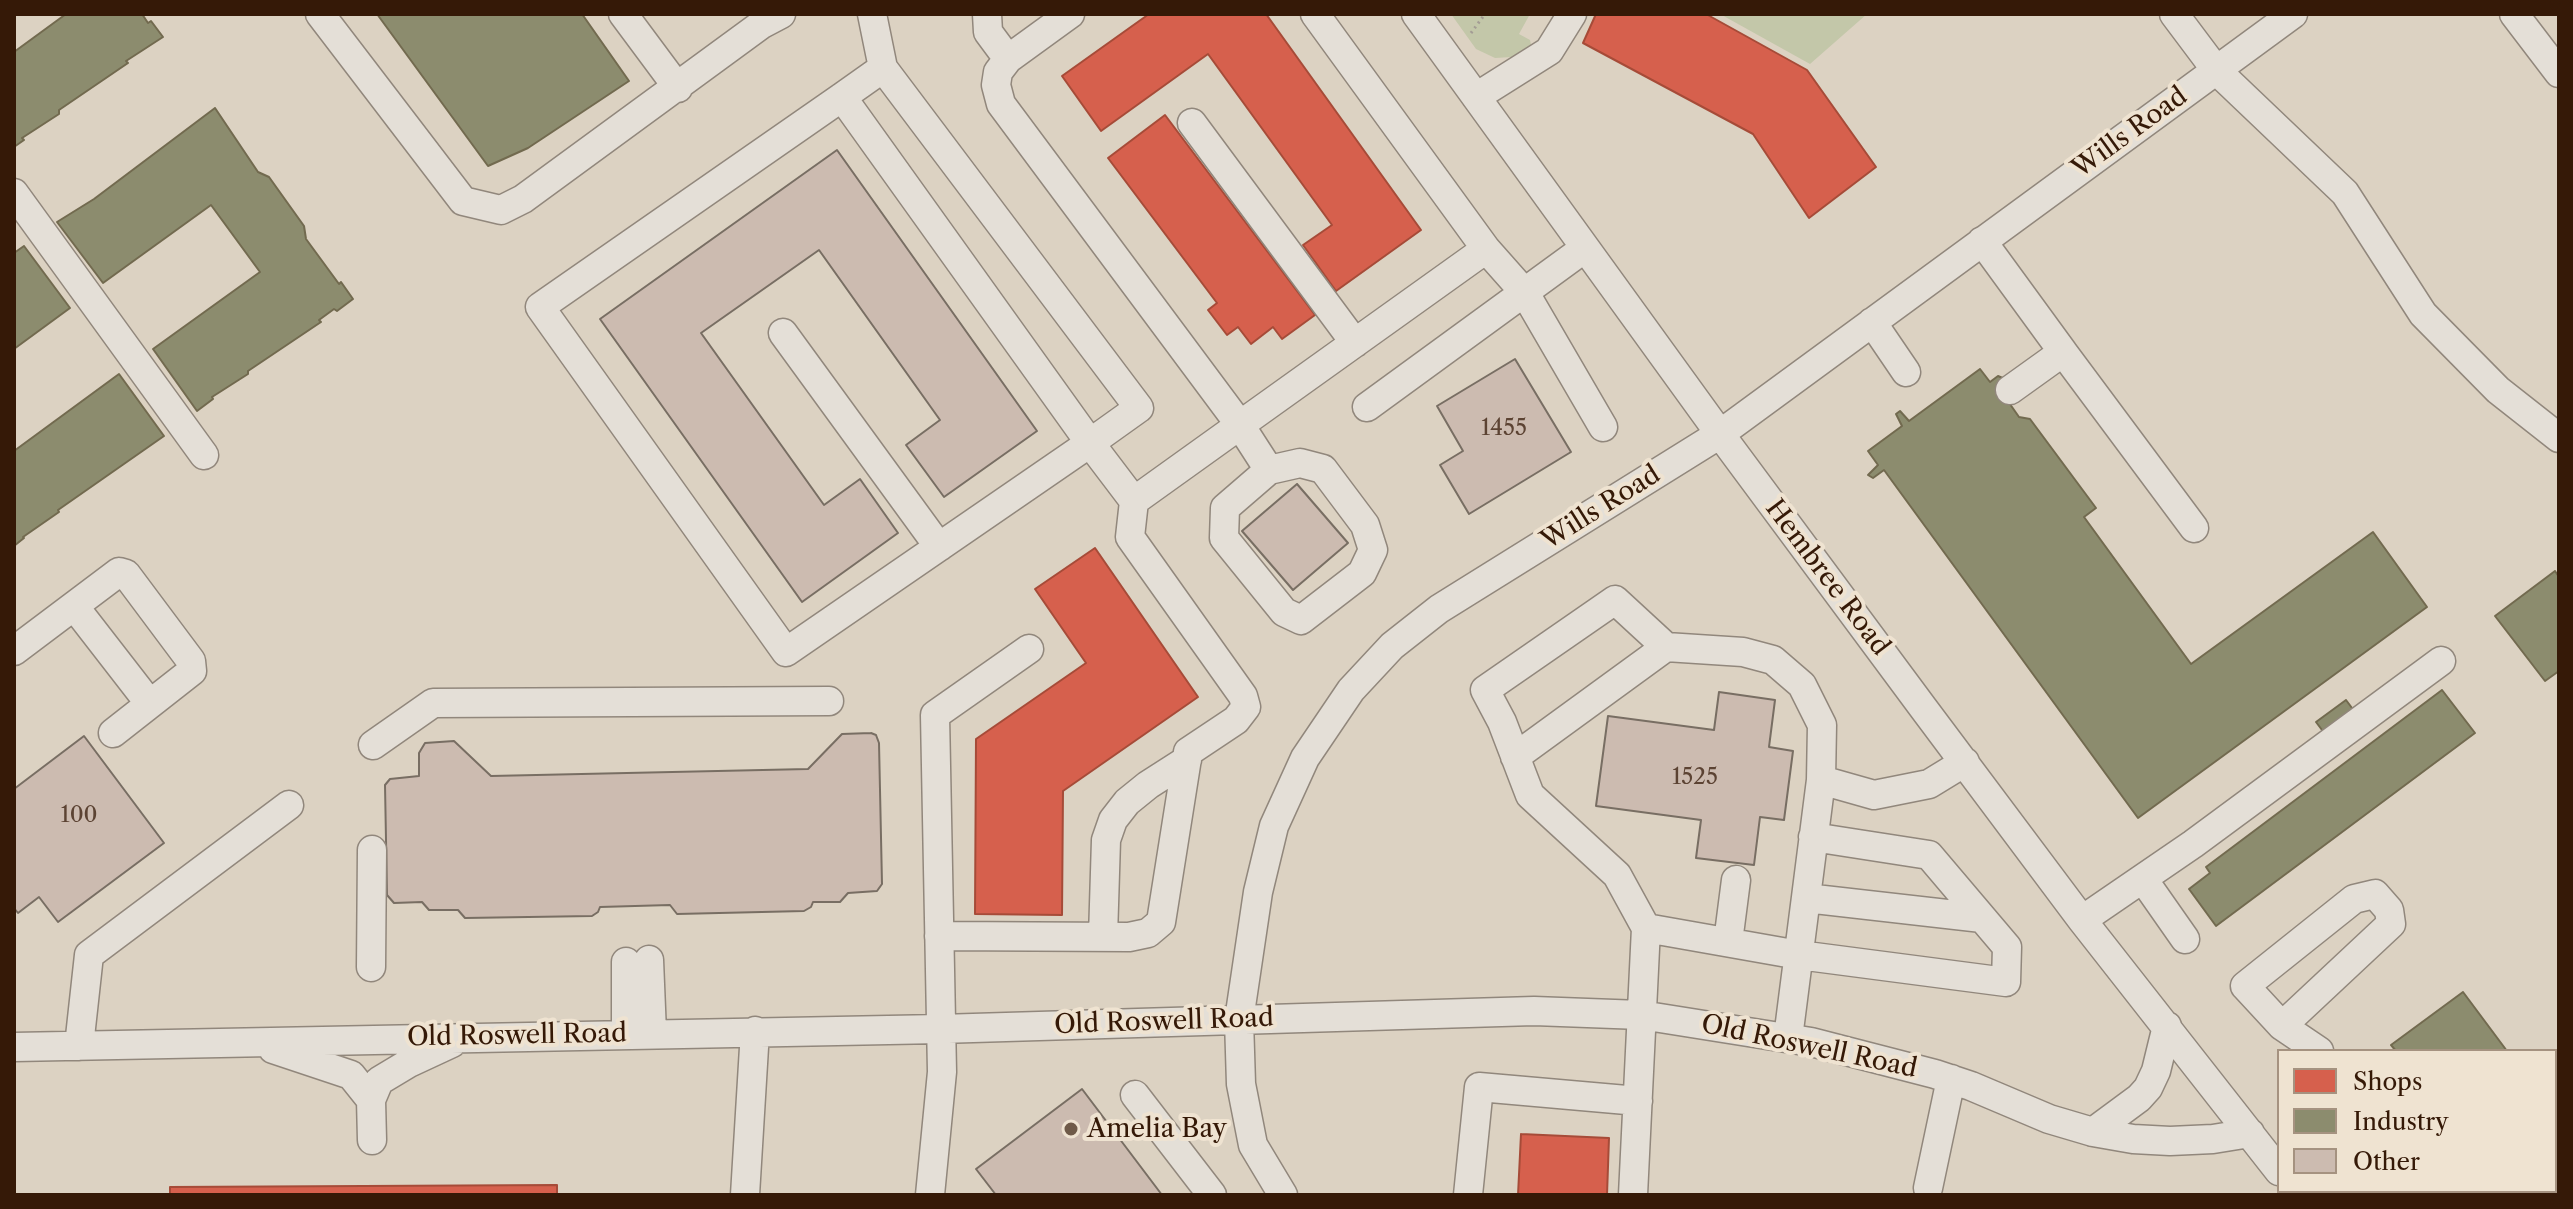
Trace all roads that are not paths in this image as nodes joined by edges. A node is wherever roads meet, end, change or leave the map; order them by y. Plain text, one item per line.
1 (320, 14) edge
2 (623, 14) edge
3 (781, 14) edge
4 (872, 14) edge
5 (987, 14) edge
6 (1070, 14) edge
7 (1315, 14) edge
8 (1416, 14) edge
9 (1572, 14) edge
10 (2174, 14) edge
11 (2293, 14) edge
12 (2514, 14) edge
13 (1008, 59) junction
14 (883, 68) junction
15 (2216, 70) junction
16 (2559, 73) edge
17 (678, 88) junction
18 (842, 97) junction
19 (1476, 97) junction
20 (1192, 123) dead end
21 (14, 193) edge
22 (1982, 241) junction
23 (1585, 248) junction
24 (1486, 249) junction
25 (1525, 293) junction
26 (1872, 322) junction
27 (783, 333) dead end
28 (1355, 343) junction
29 (2063, 352) junction
30 (1906, 372) dead end
31 (2010, 390) dead end
32 (1367, 407) dead end
33 (1240, 425) junction
34 (1603, 427) dead end
35 (1720, 434) junction
36 (2559, 438) edge
37 (1090, 443) junction
38 (204, 455) dead end
39 (1269, 470) junction
40 (1134, 501) junction
41 (2194, 528) dead end
42 (939, 547) junction
43 (74, 606) junction
44 (1666, 647) junction
45 (1029, 649) dead end
46 (14, 651) edge
47 (2441, 661) dead end
48 (829, 701) dead end
49 (150, 704) junction
50 (113, 733) dead end
51 (373, 745) dead end
52 (1515, 757) junction
53 (1187, 760) junction
54 (1965, 762) junction
55 (1821, 780) junction
56 (289, 805) dead end
57 (1813, 837) junction
58 (372, 850) dead end
59 (2143, 879) junction
60 (1736, 880) dead end
61 (1806, 898) junction
62 (1982, 918) junction
63 (2082, 920) junction
64 (1646, 928) junction
65 (939, 936) junction
66 (1103, 937) junction
67 (2185, 939) dead end
68 (1728, 942) junction
69 (1799, 955) junction
70 (637, 961) dead end
71 (371, 967) dead end
72 (1641, 1015) junction
73 (1239, 1020) junction
74 (2167, 1026) junction
75 (2282, 1026) junction
76 (940, 1029) junction
77 (755, 1031) junction
78 (639, 1033) junction
79 (466, 1037) junction
80 (1788, 1038) junction
81 (251, 1042) junction
82 (79, 1046) junction
83 (14, 1047) edge
84 (2316, 1049) edge
85 (1951, 1079) junction
86 (1135, 1095) dead end
87 (371, 1100) junction
88 (1638, 1101) junction
89 (2093, 1132) junction
90 (2250, 1133) junction
91 (372, 1140) dead end
92 (2277, 1168) edge
93 (1928, 1188) dead end
94 (745, 1195) edge
95 (930, 1195) edge
96 (1212, 1195) edge
97 (1283, 1195) edge
98 (1468, 1195) edge
99 (1633, 1195) edge

1 - 17 street
2 - 17 street
3 - 17 street
4 - 14 street
5 - 13 street
6 - 13 street
7 - 24 street
8 - 19 street, Hembree Road
9 - 19 street
10 - 15 street
11 - 15 street, Wills Road
12 - 16 street
13 - 33 street
14 - 18 street
14 - 37 street
15 - 22 street, Wills Road
15 - 36 street
18 - 37 street
18 - 42 street
19 - 23 street, Hembree Road
20 - 28 street
21 - 38 street
22 - 26 street, Wills Road
22 - 29 street
23 - 25 street
23 - 35 street, Hembree Road
24 - 25 street
24 - 28 street
25 - 32 street
25 - 34 street
26 - 30 street
26 - 35 street, Wills Road
27 - 42 street
28 - 33 street
29 - 31 street
29 - 41 street
33 - 39 street
33 - 40 street
35 - 54 street, Hembree Road
35 - 73 street, Wills Road
37 - 40 street
37 - 42 street
39 - 39 street
40 - 53 street
43 - 46 street
43 - 49 street
43 - 49 street
44 - 52 street
44 - 52 street
44 - 55 street
45 - 65 street
47 - 59 street
48 - 51 street
49 - 50 street
52 - 64 street
53 - 66 street
53 - 66 street
54 - 55 street
54 - 63 street, Hembree Road
55 - 57 street
56 - 82 street
57 - 61 street
57 - 62 street
58 - 71 street
59 - 63 street
59 - 67 street
60 - 68 street
61 - 62 street
61 - 69 street
62 - 69 street
63 - 74 street, Hembree Road
64 - 68 street
64 - 72 street
65 - 66 street
65 - 76 street
68 - 69 street
69 - 80 street
70 - 78 street
72 - 73 street, Old Roswell Road
72 - 80 street, Old Roswell Road
72 - 88 street
73 - 76 street, Old Roswell Road
73 - 97 street, Wills Road
74 - 89 street
74 - 90 street, Hembree Road
75 - 75 street
75 - 84 street
76 - 77 street, Old Roswell Road
76 - 95 street
77 - 78 street, Old Roswell Road
77 - 94 street
78 - 79 street, Old Roswell Road
79 - 81 street, Old Roswell Road
79 - 87 street
80 - 85 street, Old Roswell Road
81 - 82 street, Old Roswell Road
81 - 87 street
82 - 83 street, Old Roswell Road
85 - 89 street, Old Roswell Road
85 - 93 street
86 - 96 street
87 - 91 street
88 - 98 street
88 - 99 street
89 - 90 street, Old Roswell Road
90 - 92 street

